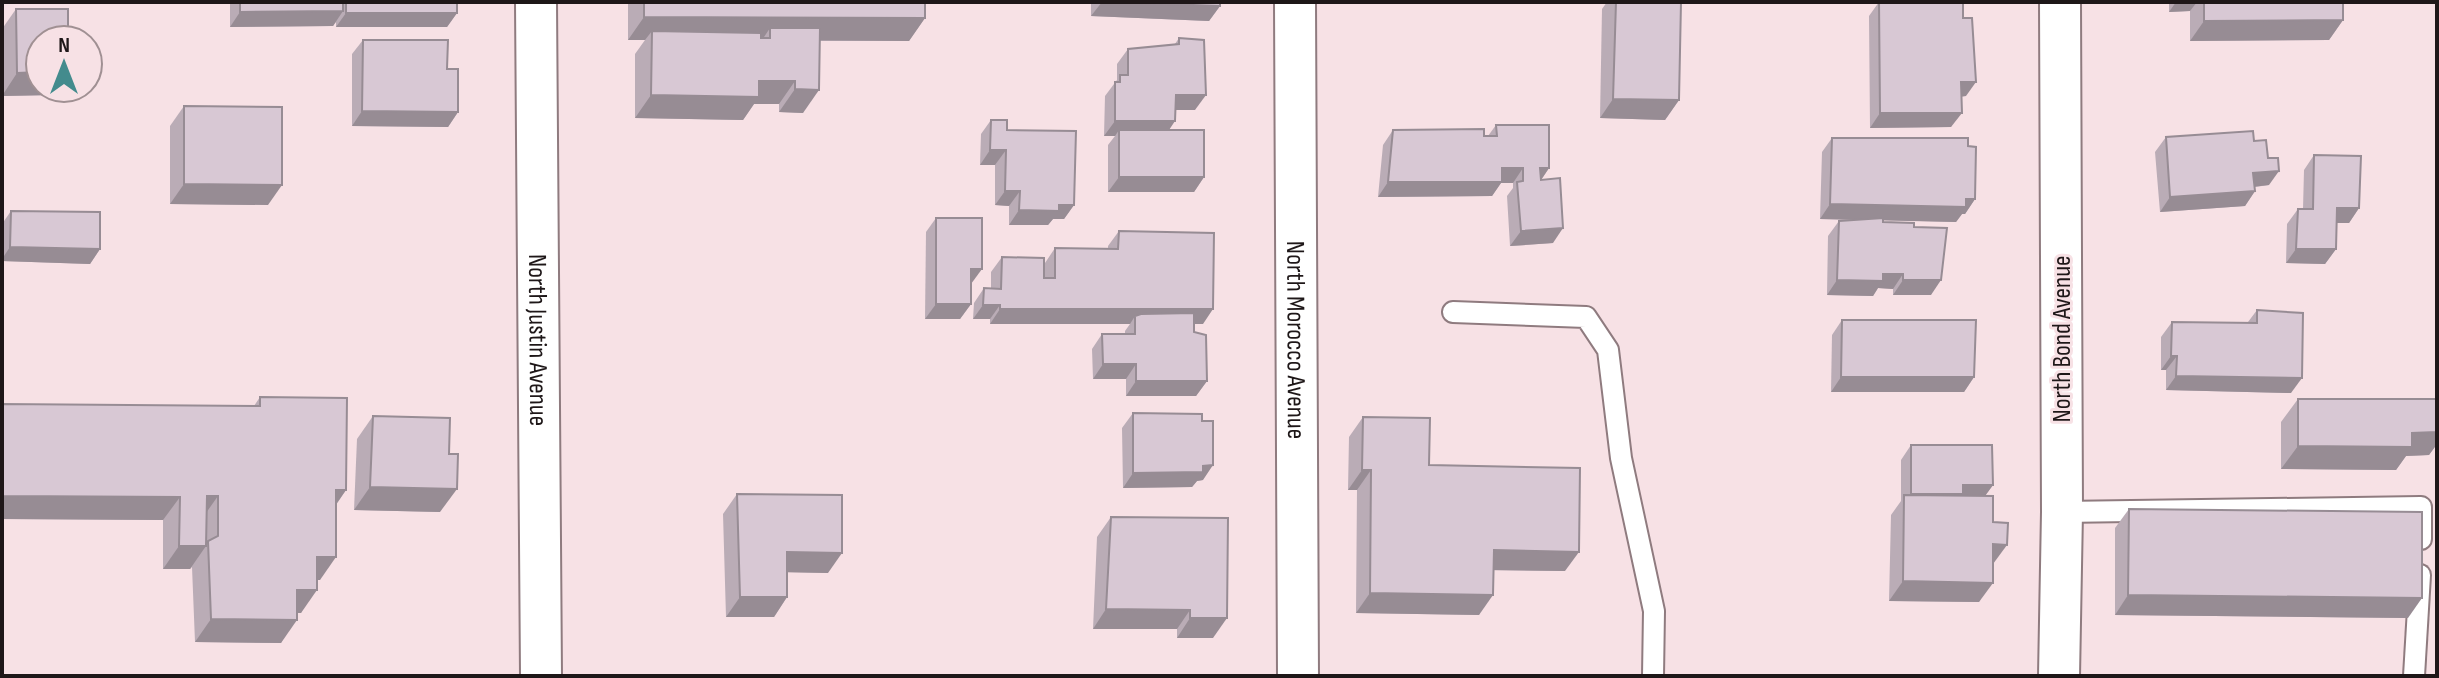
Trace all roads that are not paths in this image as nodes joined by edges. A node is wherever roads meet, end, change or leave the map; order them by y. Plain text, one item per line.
1 (536, 2) edge
2 (1295, 2) edge
3 (2060, 2) edge
4 (1453, 312) dead end
5 (2062, 512) junction
6 (541, 676) edge
7 (1298, 676) edge
8 (1653, 676) edge
9 (2059, 676) edge
10 (2414, 676) edge

1 - 6 street, North Justin Avenue
2 - 7 street, North Morocco Avenue
3 - 5 street, North Bond Avenue
4 - 8 lane
5 - 9 street, North Bond Avenue
5 - 10 lane

